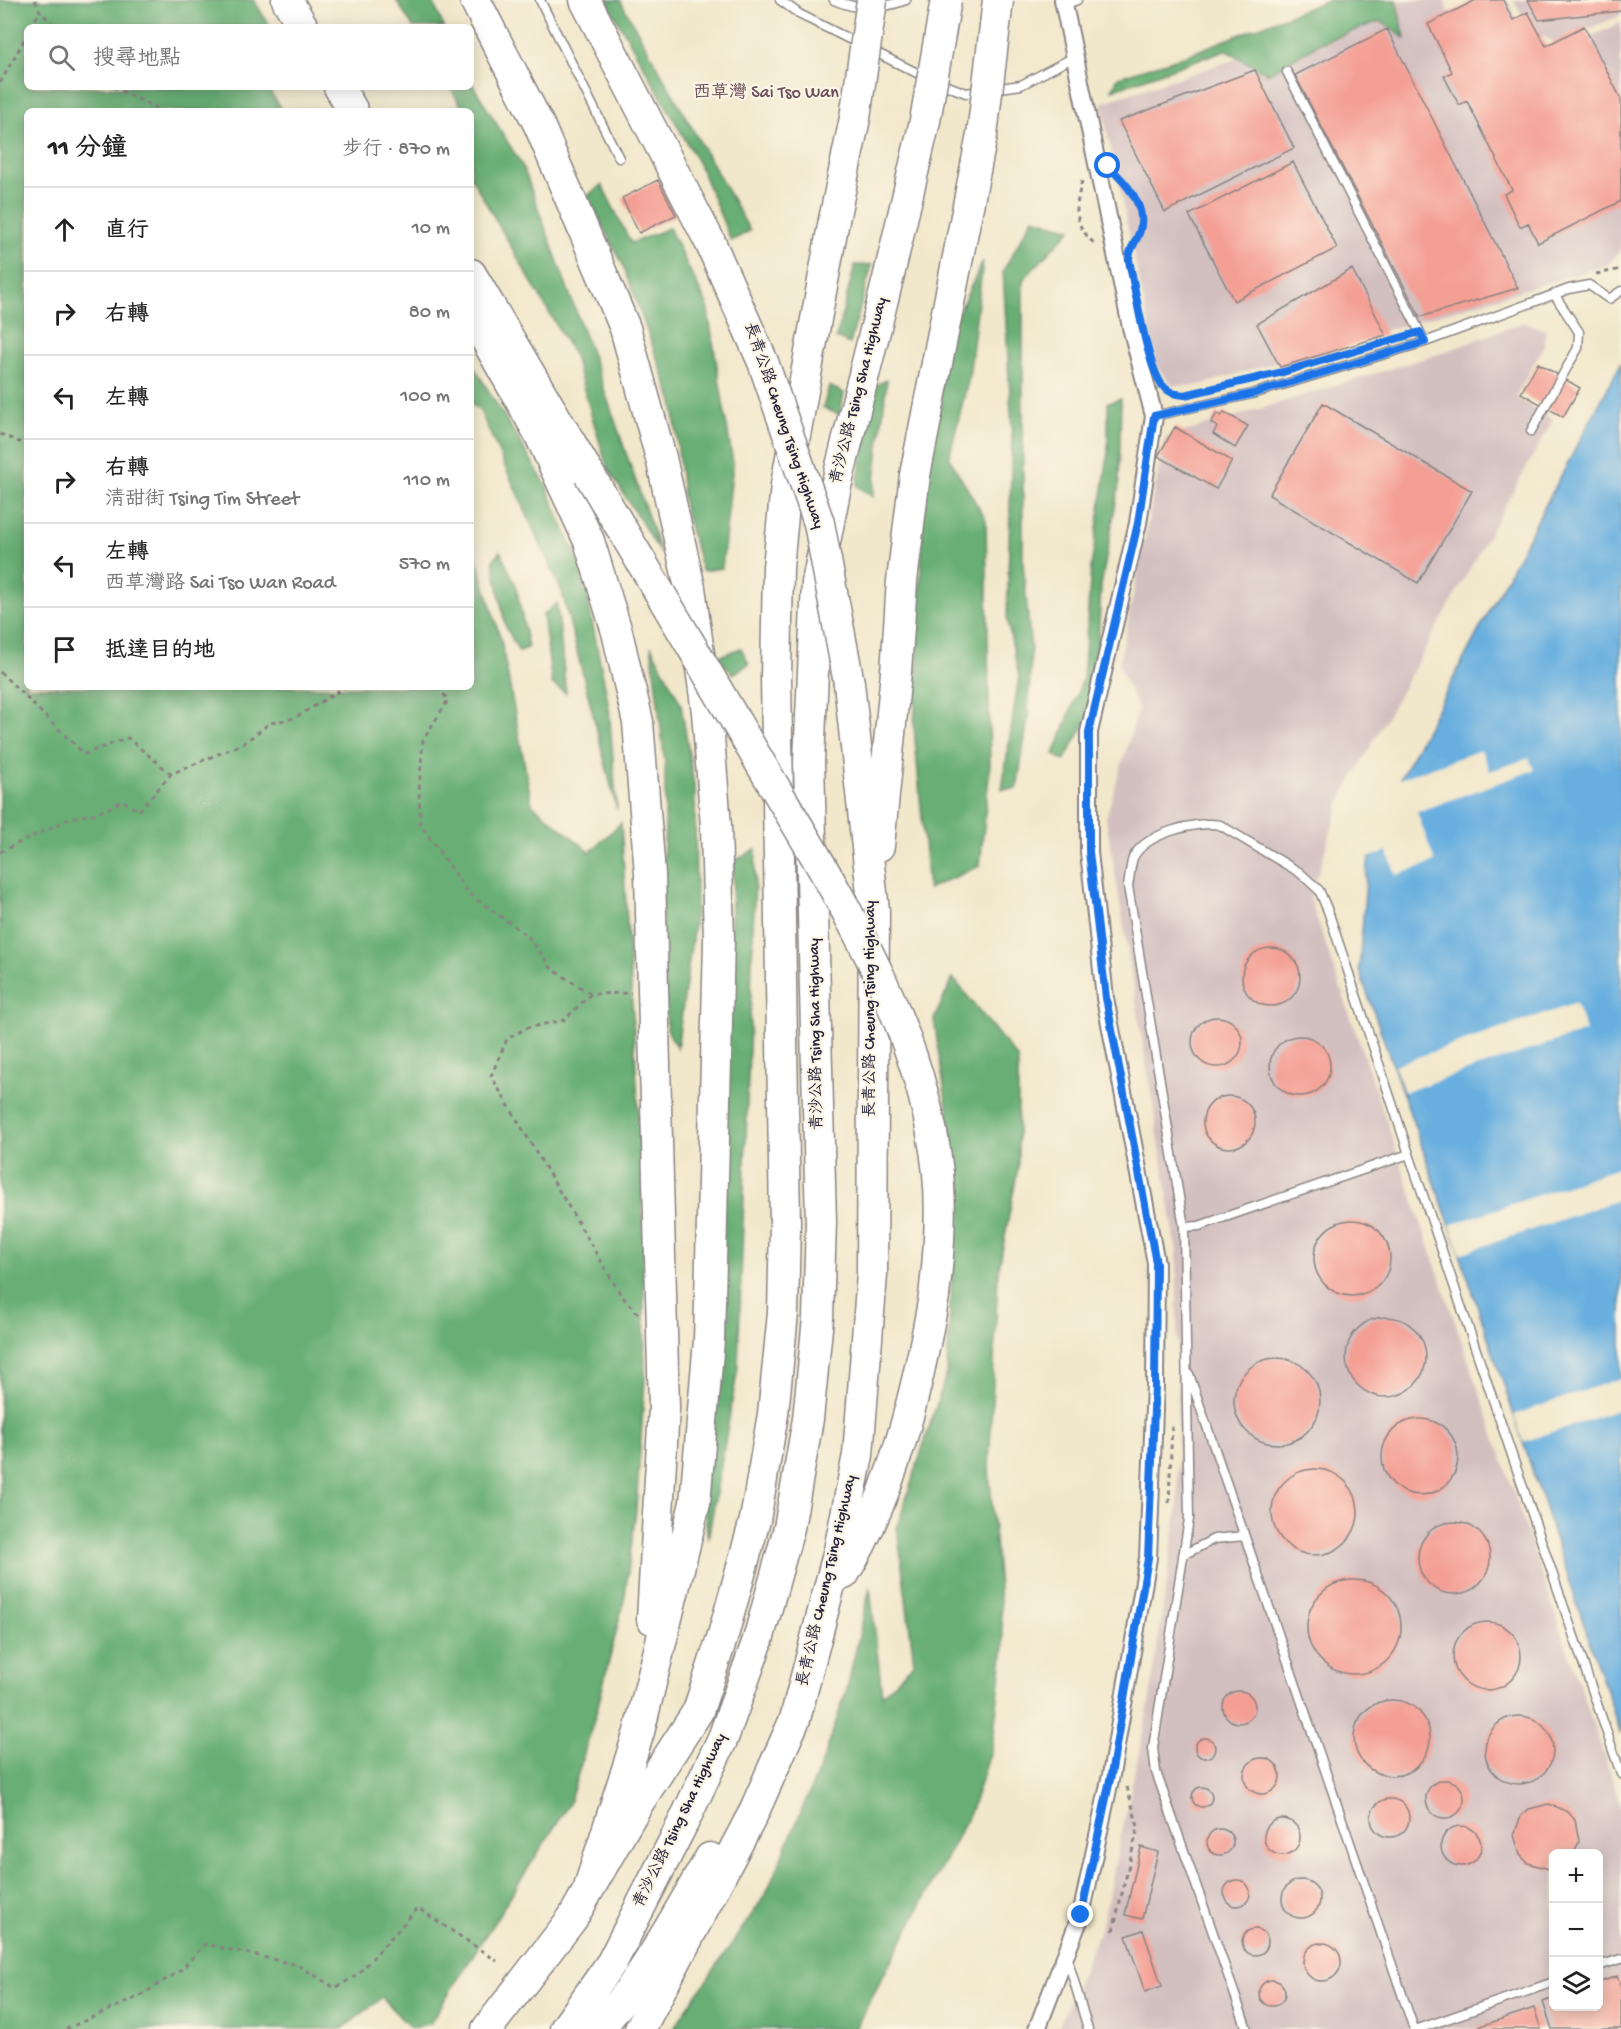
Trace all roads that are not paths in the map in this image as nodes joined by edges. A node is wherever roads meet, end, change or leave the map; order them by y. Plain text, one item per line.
1 (286, 0) edge
2 (309, 0) edge
3 (475, 0) edge
4 (483, 0) edge
5 (540, 0) edge
6 (585, 0) edge
7 (780, 0) edge
8 (834, 0) edge
9 (872, 0) edge
10 (906, 0) edge
11 (946, 0) edge
12 (998, 0) edge
13 (1068, 2) edge
14 (301, 24) edge
15 (322, 24) edge
16 (1074, 57) junction
17 (507, 61) junction
18 (1287, 72) dead end
19 (341, 90) edge
20 (362, 90) edge
21 (351, 108) edge
22 (372, 108) edge
23 (619, 158) dead end
24 (474, 279) edge
25 (1621, 291) edge
26 (1554, 294) junction
27 (474, 318) edge
28 (1425, 342) junction
29 (1154, 416) junction
30 (1532, 431) dead end
31 (874, 911) junction
32 (1409, 1154) junction
33 (1184, 1227) junction
34 (1186, 1364) junction
35 (1244, 1536) junction
36 (1184, 1555) junction
37 (826, 1603) junction
38 (647, 1703) junction
39 (775, 1768) junction
40 (1621, 1774) edge
41 (590, 1884) junction
42 (1067, 1957) junction
43 (1621, 1959) edge
44 (1603, 1965) edge
45 (1549, 1984) edge
46 (1039, 2028) edge
47 (488, 2029) edge
48 (565, 2029) edge
49 (598, 2029) edge
50 (640, 2029) edge
51 (1088, 2029) edge
52 (1247, 2029) edge
53 (1416, 2029) edge

1 - 14 highway
2 - 15 highway
3 - 17 highway
4 - 17 lane
5 - 23 lane
6 - 31 highway, 長青公路 Cheung Tsing Highway, bridge
7 - 16 lane
8 - 10 lane
9 - 41 highway, bridge
11 - 48 highway, 青沙公路 Tsing Sha Highway, bridge
12 - 31 highway, bridge
13 - 16 street
16 - 29 street
17 - 38 highway
18 - 28 lane
19 - 21 highway
20 - 22 highway
24 - 37 highway, bridge
25 - 26 lane
26 - 28 lane
26 - 30 lane
27 - 38 highway
28 - 29 lane
29 - 42 street
31 - 37 highway, 長青公路 Cheung Tsing Highway, bridge
32 - 33 lane
32 - 33 lane
32 - 40 lane
33 - 34 lane
34 - 35 lane
34 - 36 lane
35 - 36 lane
35 - 53 lane
36 - 52 lane
37 - 39 highway, 長青公路 Cheung Tsing Highway
38 - 41 highway
39 - 49 highway
39 - 50 highway, 長青公路 Cheung Tsing Highway
41 - 47 highway
42 - 46 street
42 - 51 lane
43 - 44 lane
45 - 53 lane

